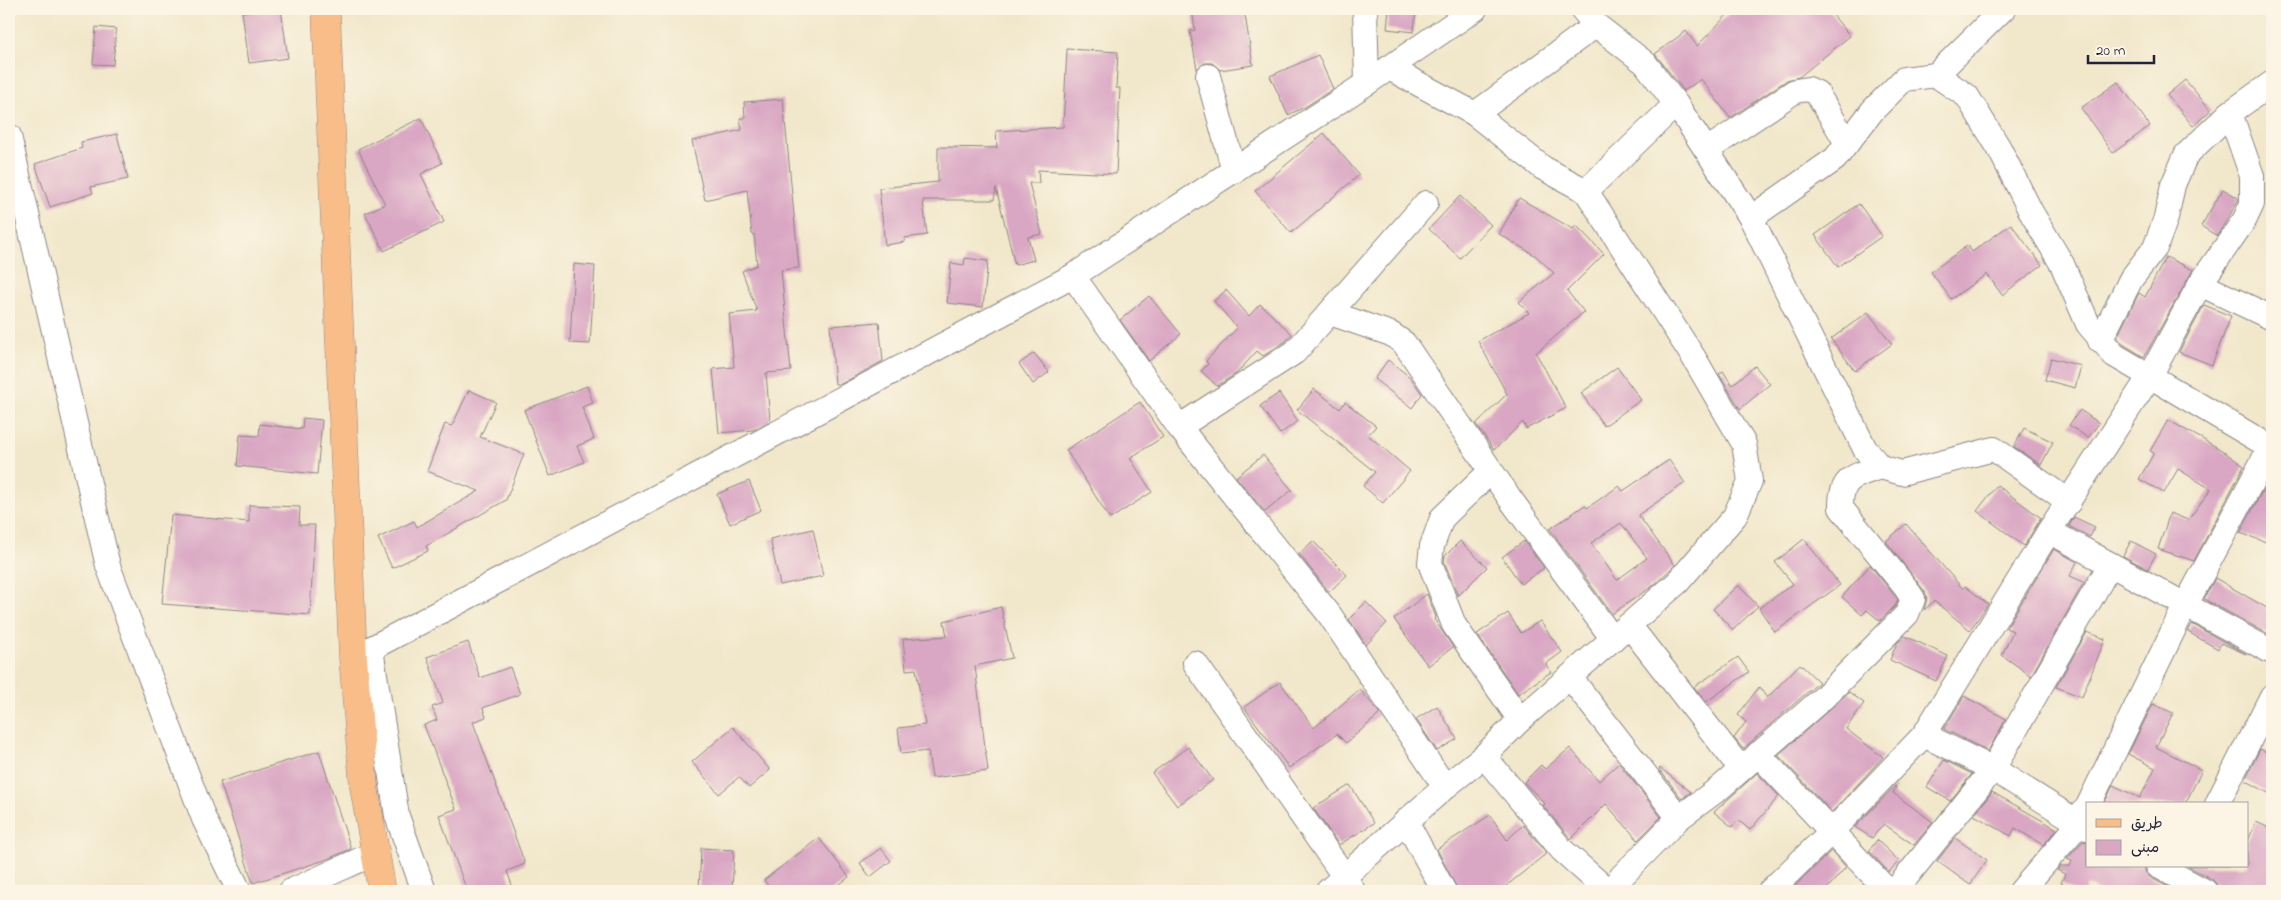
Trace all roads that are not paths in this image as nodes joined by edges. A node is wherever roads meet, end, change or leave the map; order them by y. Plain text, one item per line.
1 (326, 9) edge
2 (1365, 9) edge
3 (1474, 9) edge
4 (2003, 9) edge
5 (1589, 17) edge
6 (1389, 68) junction
7 (1936, 75) junction
8 (1208, 76) dead end
9 (1367, 83) junction
10 (2266, 95) edge
11 (1676, 104) junction
12 (2230, 113) junction
13 (1475, 114) junction
14 (9, 136) edge
15 (1848, 143) junction
16 (1706, 150) junction
17 (1234, 170) junction
18 (1586, 191) junction
19 (1426, 203) dead end
20 (1751, 218) junction
21 (1073, 276) junction
22 (2200, 284) junction
23 (1330, 313) junction
24 (2272, 318) edge
25 (2100, 340) junction
26 (2150, 376) junction
27 (1180, 427) junction
28 (2272, 447) edge
29 (1880, 467) junction
30 (1491, 471) junction
31 (2069, 502) junction
32 (2049, 531) junction
33 (2110, 565) junction
34 (2186, 604) junction
35 (1621, 632) junction
36 (2272, 652) edge
37 (362, 654) junction
38 (1195, 663) dead end
39 (1570, 676) junction
40 (2272, 696) edge
41 (1520, 720) junction
42 (1924, 735) junction
43 (1484, 756) junction
44 (1749, 762) junction
45 (1993, 769) junction
46 (1445, 786) junction
47 (2091, 802) edge
48 (2219, 802) edge
49 (2085, 815) edge
50 (1679, 818) junction
51 (1406, 821) junction
52 (1832, 832) junction
53 (375, 853) junction
54 (2162, 868) edge
55 (2179, 878) edge
56 (1341, 886) edge
57 (239, 891) edge
58 (291, 891) edge
59 (382, 891) edge
60 (424, 891) edge
61 (1444, 891) edge
62 (1610, 891) edge
63 (1770, 891) edge
64 (1888, 891) edge
65 (1895, 891) edge
66 (2021, 891) edge
67 (2204, 891) edge

1 - 37 main road
2 - 9 street
3 - 6 street
4 - 7 street
5 - 11 street
5 - 13 street
6 - 9 street
6 - 13 street
7 - 15 street
7 - 25 street
8 - 17 street
9 - 17 street
10 - 12 street
11 - 16 street
11 - 18 street
12 - 22 street
12 - 25 street
13 - 18 street
14 - 57 street
15 - 16 street
15 - 20 street
16 - 20 street
17 - 21 street
18 - 35 street
19 - 23 street
20 - 29 street
21 - 27 street
21 - 37 street
22 - 24 street
22 - 26 street
23 - 27 street
23 - 30 street
25 - 26 street
26 - 28 street
26 - 31 street
27 - 46 street
28 - 34 street
29 - 31 street
29 - 44 street
30 - 35 street
30 - 41 street
31 - 32 street
32 - 33 street
32 - 42 street
33 - 34 street
33 - 45 street
34 - 36 street
34 - 47 street
35 - 39 street
35 - 44 street
37 - 53 main road
37 - 60 street
38 - 56 street
39 - 41 street
39 - 50 street
40 - 48 street
41 - 43 street
42 - 45 street
42 - 52 street
43 - 46 street
43 - 62 street
44 - 50 street
44 - 52 street
45 - 49 street
45 - 65 street
46 - 51 street
49 - 66 street
50 - 62 street
51 - 56 street
51 - 61 street
52 - 63 street
52 - 64 street
53 - 58 street
53 - 59 main road
54 - 55 street
55 - 67 street

